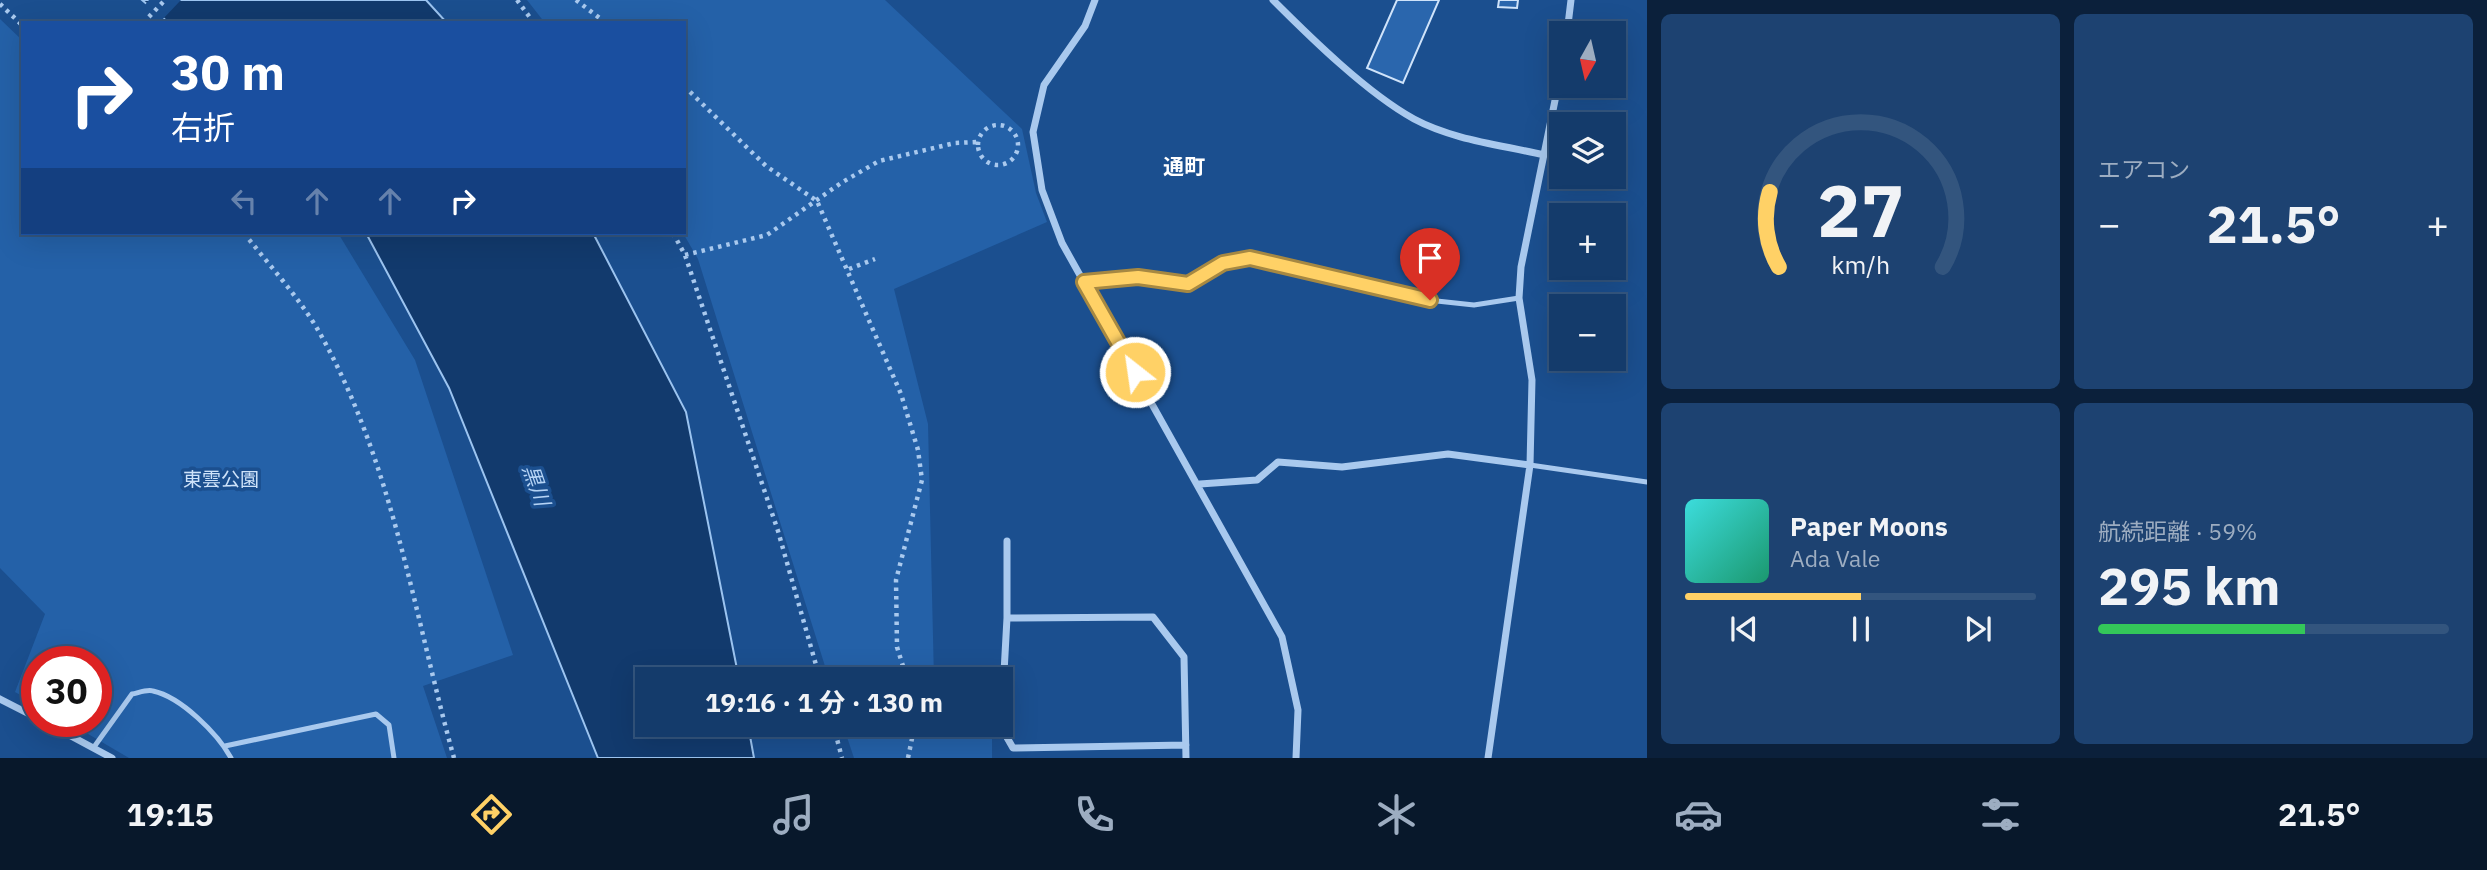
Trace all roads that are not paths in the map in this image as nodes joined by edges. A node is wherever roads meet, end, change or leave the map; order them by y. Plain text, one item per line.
1 (1095, 0) edge
2 (1273, 0) edge
3 (1571, 0) edge
4 (1568, 21) edge
5 (1556, 98) edge
6 (1545, 155) junction
7 (1084, 282) junction
8 (1519, 298) junction
9 (1530, 465) junction
10 (1647, 482) edge
11 (1200, 484) junction
12 (1007, 541) dead end
13 (1007, 618) junction
14 (0, 699) edge
15 (21, 710) edge
16 (74, 737) edge
17 (1186, 745) junction
18 (225, 746) junction
19 (94, 747) junction
20 (112, 758) edge
21 (231, 758) edge
22 (394, 758) edge
23 (1186, 758) edge
24 (1296, 758) edge
25 (1488, 758) edge

1 - 7 street
2 - 6 street
3 - 4 street
5 - 6 street
6 - 8 street
7 - 8 lane
7 - 11 street
8 - 9 street
9 - 10 lane
9 - 11 street
9 - 25 street
11 - 24 street
12 - 13 street
13 - 17 street
13 - 17 street
14 - 15 street
16 - 19 street
17 - 23 street
18 - 19 lane
18 - 21 lane
18 - 22 lane
19 - 20 street

